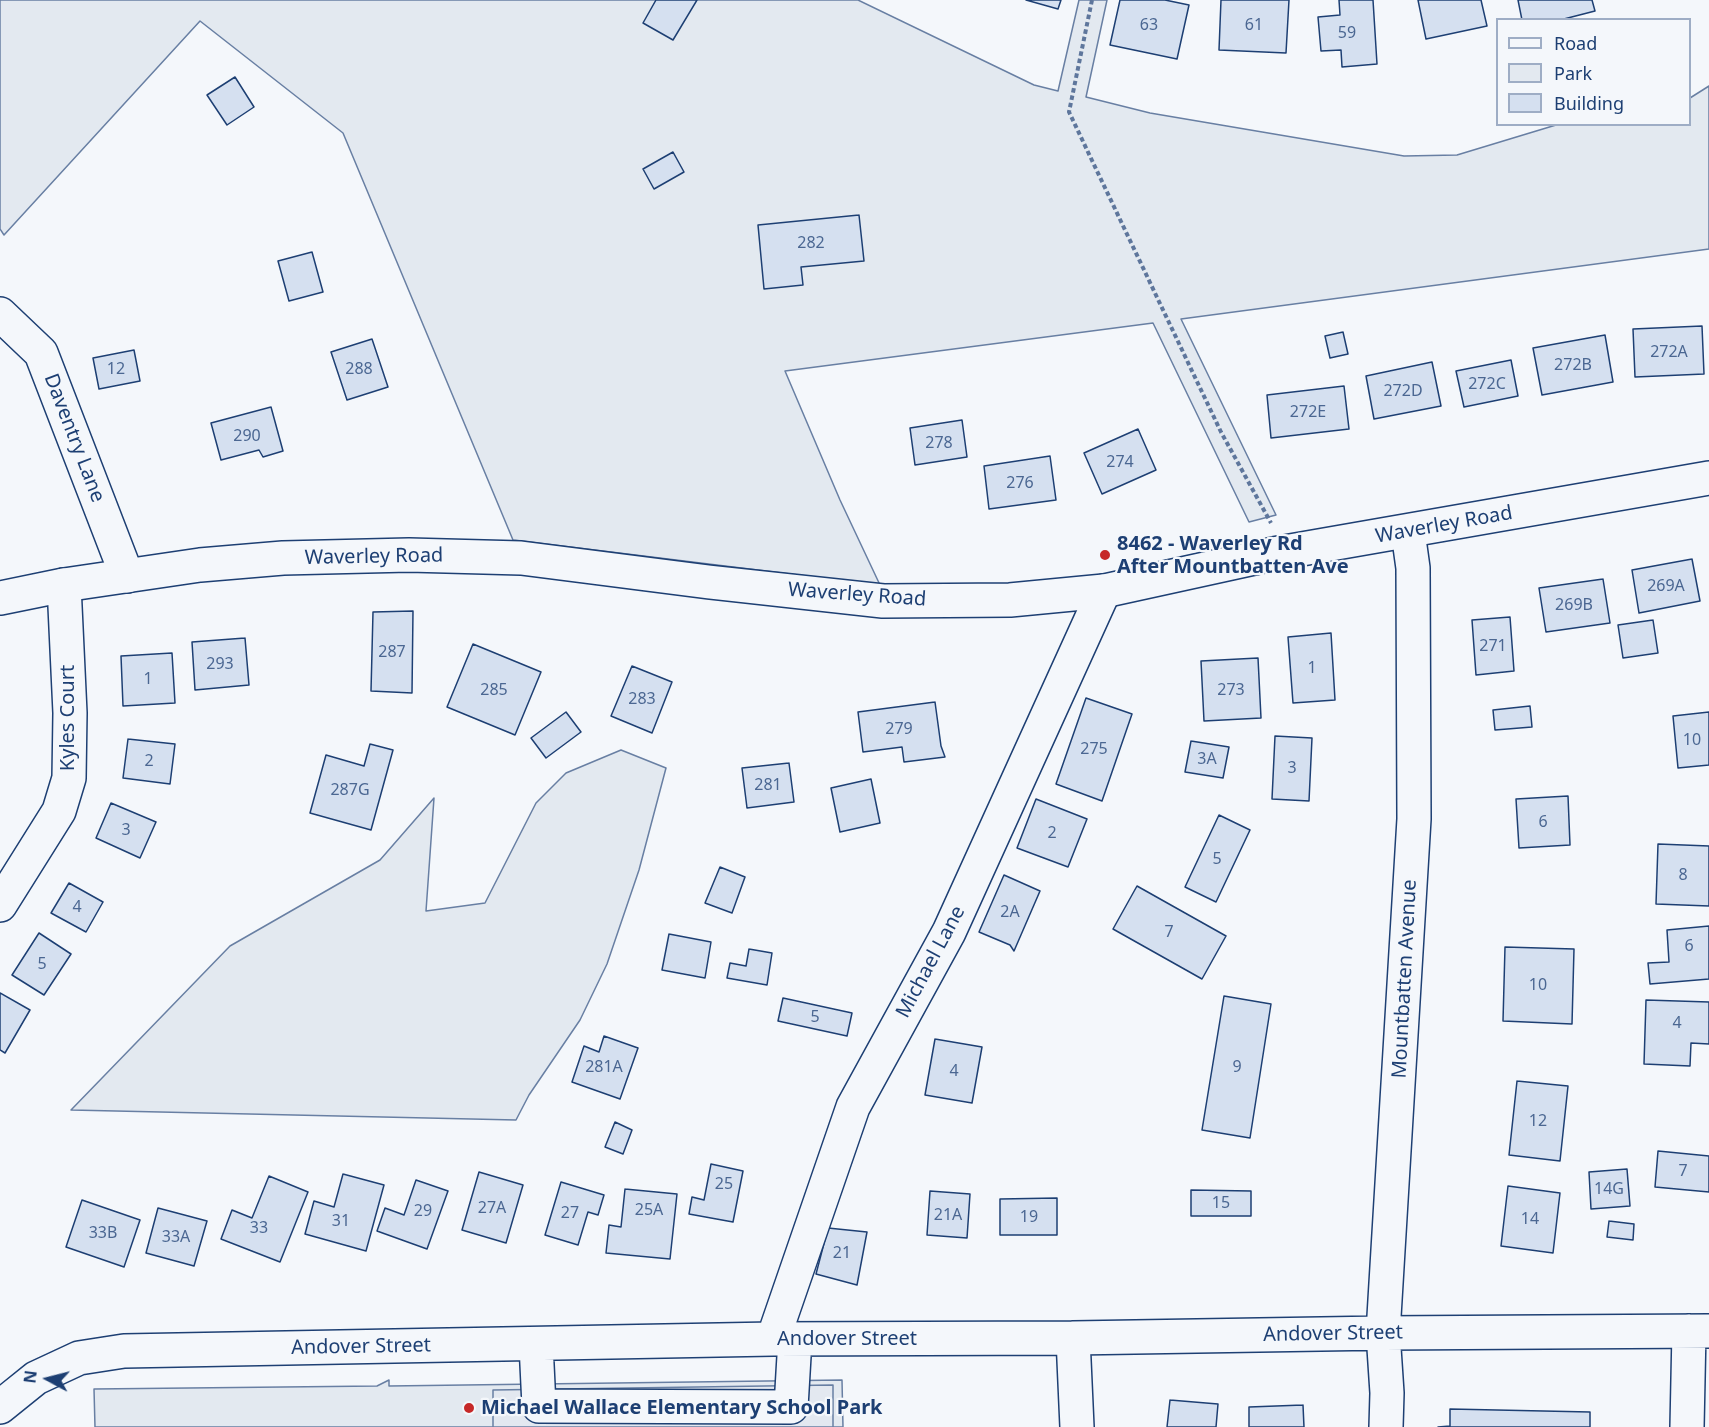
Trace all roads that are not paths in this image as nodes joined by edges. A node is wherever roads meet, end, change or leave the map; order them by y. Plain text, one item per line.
1 (0, 314) edge
2 (1709, 478) edge
3 (1408, 532) junction
4 (127, 576) junction
5 (64, 585) junction
6 (1104, 591) junction
7 (0, 598) edge
8 (0, 905) edge
9 (1699, 1331) edge
10 (1383, 1333) junction
11 (1073, 1338) junction
12 (784, 1339) junction
13 (536, 1344) junction
14 (0, 1407) edge
15 (1077, 1427) edge
16 (1386, 1427) edge
17 (1687, 1427) edge

1 - 4 street, Daventry Lane
2 - 3 street, Waverley Road
3 - 6 street, Waverley Road
3 - 10 street, Mountbatten Avenue
4 - 5 street, Waverley Road
4 - 6 street, Waverley Road
5 - 7 street, Waverley Road
5 - 8 street, Kyles Court
6 - 12 street, Michael Lane
9 - 10 street, Andover Street
9 - 17 street
10 - 11 street, Andover Street
10 - 16 street, Mountbatten Avenue
11 - 12 street, Andover Street
11 - 15 street
12 - 13 street, Andover Street
12 - 13 street, Michael Lane
13 - 14 street, Andover Street

